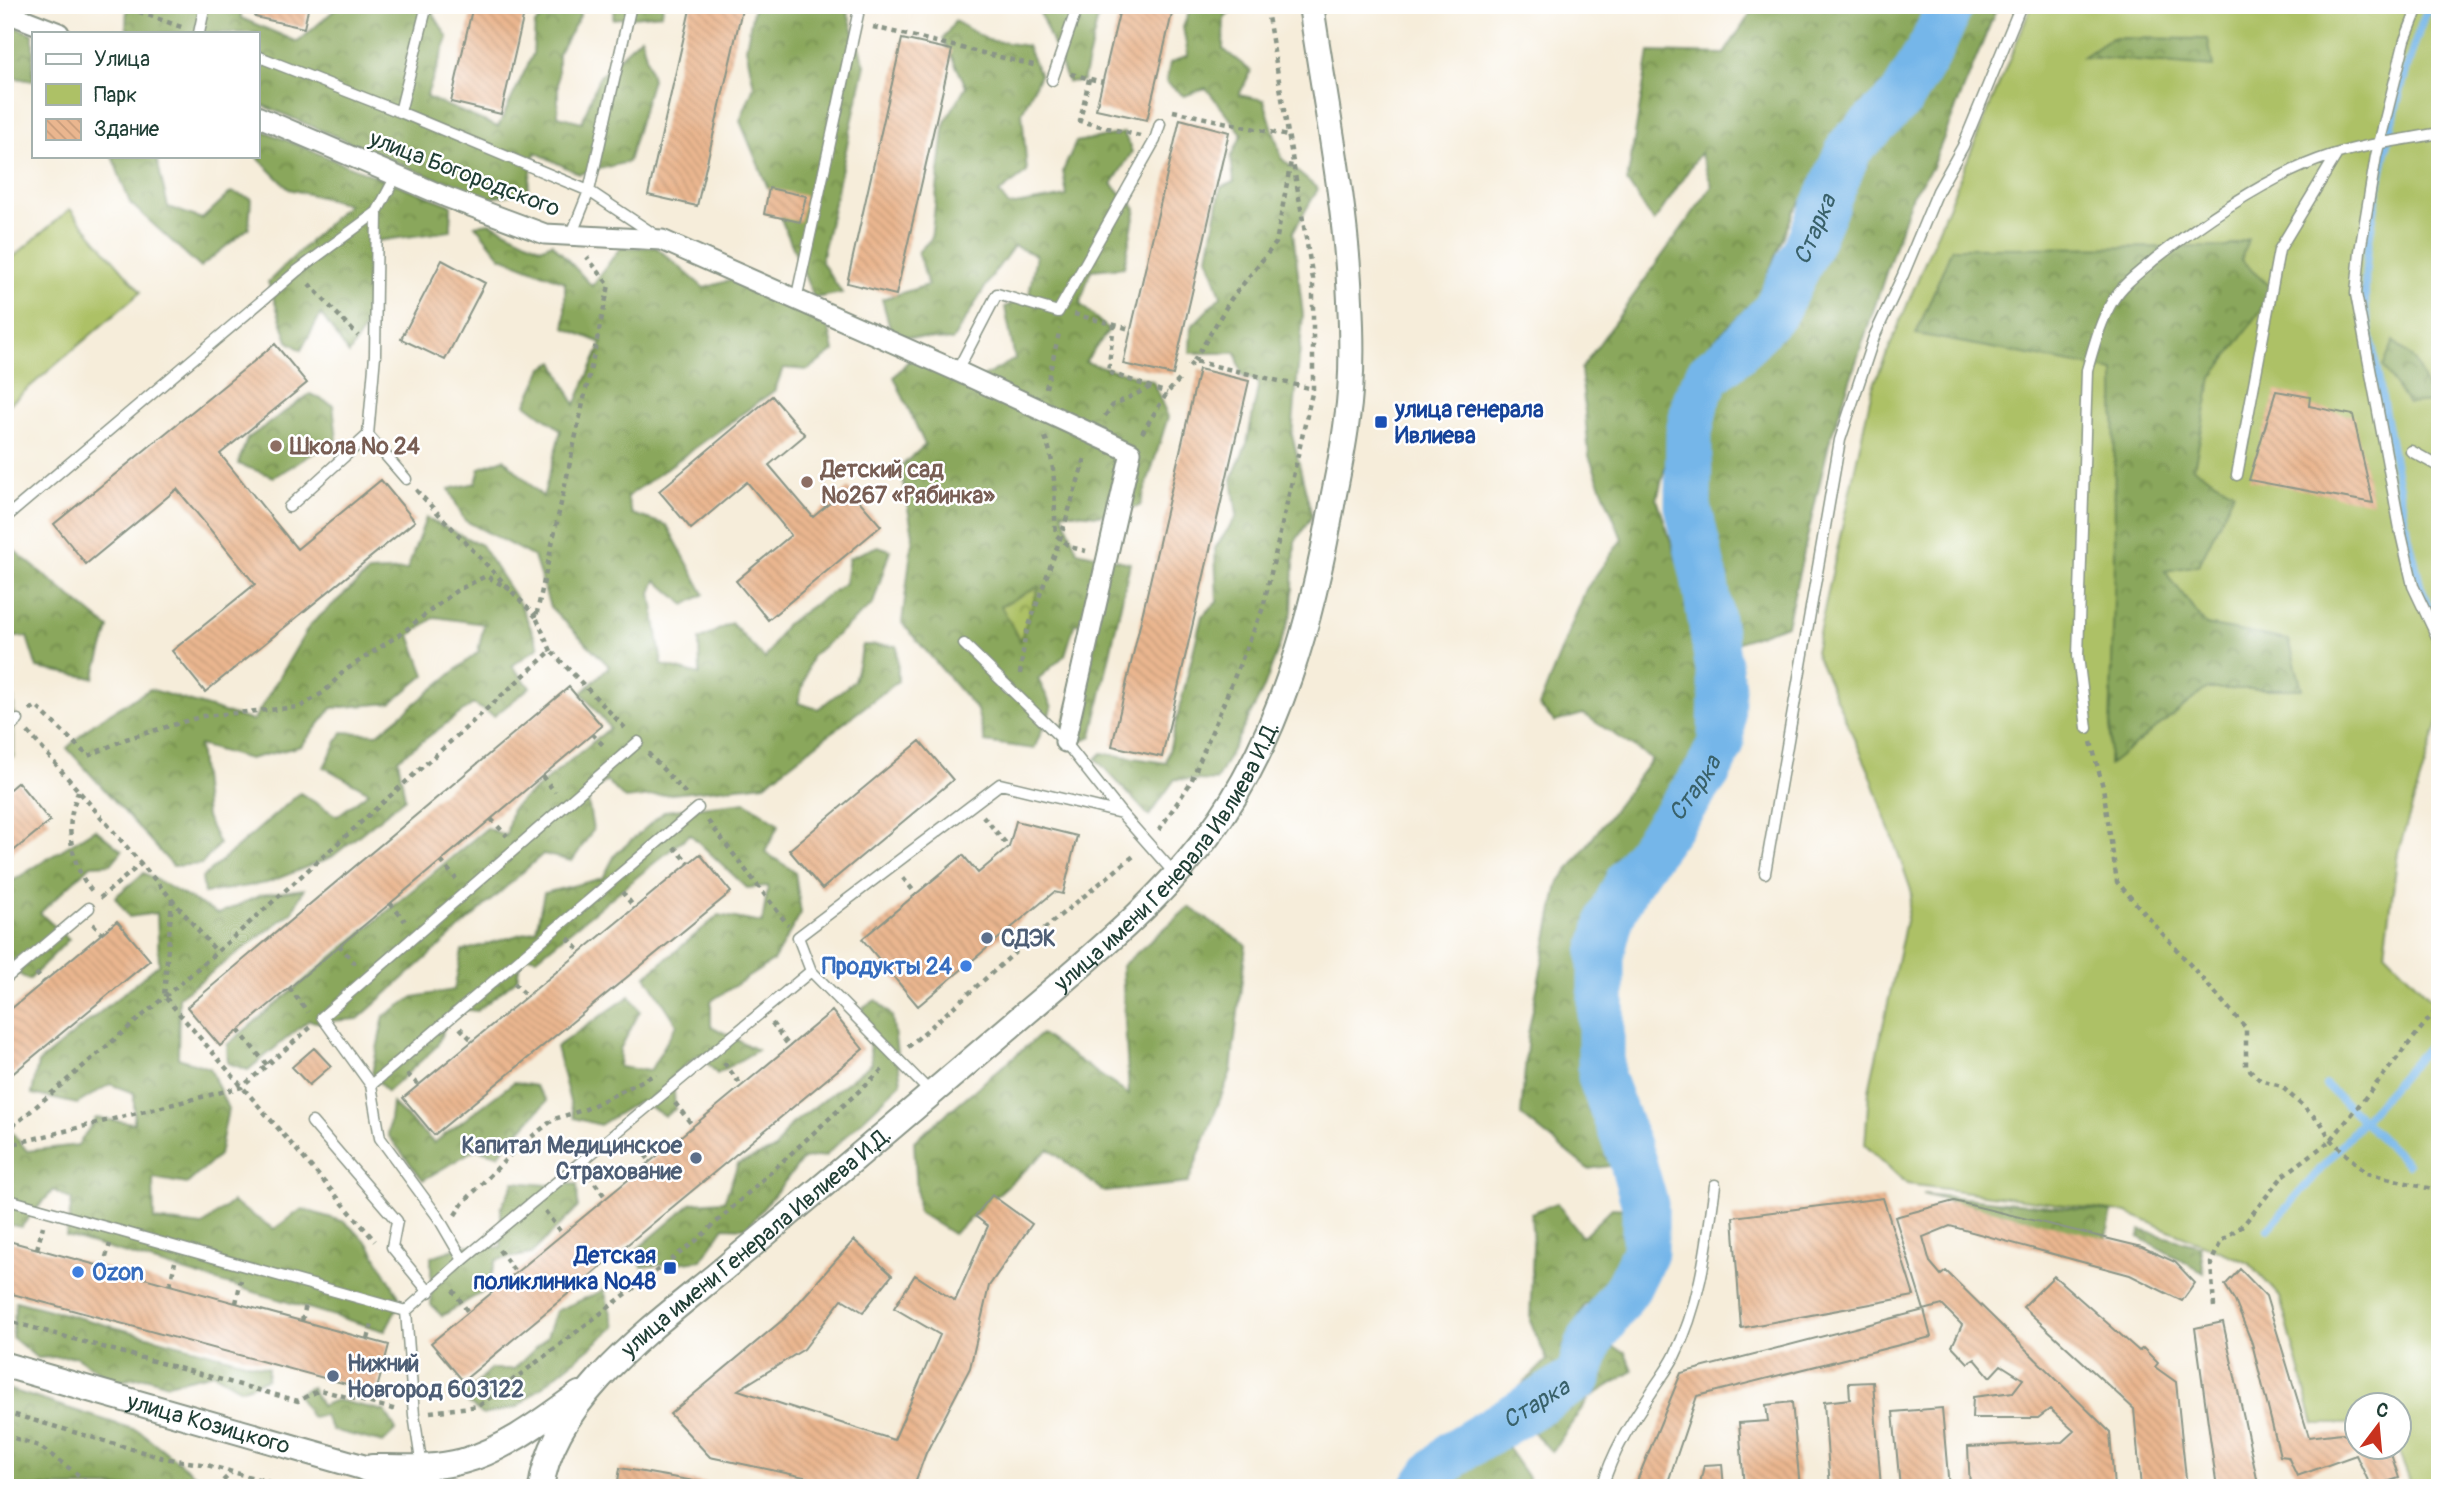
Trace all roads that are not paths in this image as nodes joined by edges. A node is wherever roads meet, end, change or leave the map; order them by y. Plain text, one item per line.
1 (205, 5) edge
2 (427, 5) edge
3 (631, 5) edge
4 (860, 5) edge
5 (1078, 5) edge
6 (1311, 5) edge
7 (2021, 5) edge
8 (2419, 5) edge
9 (5, 12) edge
10 (56, 32) edge
11 (198, 32) edge
12 (259, 57) edge
13 (1054, 75) road end
14 (400, 112) junction
15 (259, 117) edge
16 (1160, 124) dead end
17 (2440, 133) edge
18 (2379, 144) junction
19 (2337, 153) junction
20 (397, 176) junction
21 (589, 191) junction
22 (377, 212) junction
23 (571, 236) junction
24 (662, 240) junction
25 (796, 301) junction
26 (957, 371) junction
27 (368, 435) junction
28 (2411, 451) dead end
29 (2440, 467) edge
30 (2237, 475) dead end
31 (406, 479) road end
32 (289, 507) dead end
33 (5, 518) edge
34 (2440, 643) edge
35 (964, 644) dead end
36 (18, 720) road end
37 (2087, 728) road end
38 (5, 731) edge
39 (638, 742) road end
40 (1065, 742) junction
41 (698, 808) road end
42 (1121, 813) junction
43 (1765, 873) dead end
44 (1175, 874) junction
45 (89, 908) dead end
46 (811, 971) junction
47 (5, 979) edge
48 (371, 1085) junction
49 (931, 1093) junction
50 (312, 1122) dead end
51 (1715, 1185) dead end
52 (5, 1199) edge
53 (463, 1260) junction
54 (429, 1292) junction
55 (406, 1311) junction
56 (5, 1365) edge
57 (591, 1385) junction
58 (416, 1478) edge
59 (541, 1488) edge
60 (1602, 1488) edge

1 - 11 lane
2 - 14 lane
3 - 21 lane
4 - 25 lane
5 - 13 lane
6 - 44 street, улица имени Генерала Ивлиева И.Д.
7 - 43 lane
8 - 18 lane
9 - 10 street
12 - 14 lane
14 - 21 lane
15 - 20 street, улица Богородского
16 - 26 lane
17 - 18 lane
18 - 19 lane
18 - 34 lane
19 - 30 lane
19 - 37 lane
20 - 22 lane
20 - 23 street, улица Богородского
21 - 23 lane
21 - 24 lane
22 - 27 lane
22 - 33 lane
23 - 24 street, улица Богородского
24 - 25 street, улица Богородского
25 - 26 street, улица Богородского
26 - 40 street, улица Богородского
27 - 31 lane
27 - 32 lane
28 - 29 lane
35 - 40 lane
36 - 38 lane
39 - 48 lane
40 - 42 lane
41 - 48 lane
42 - 44 lane
42 - 46 lane
44 - 49 street, улица имени Генерала Ивлиева И.Д.
45 - 47 lane
46 - 49 lane
46 - 53 lane
48 - 53 lane
49 - 57 street, улица имени Генерала Ивлиева И.Д.
50 - 54 lane
51 - 60 lane
52 - 55 lane
53 - 54 lane
54 - 55 lane
55 - 58 lane
56 - 58 street, улица Козицкого
57 - 58 street, улица Козицкого
57 - 59 street, улица имени Генерала Ивлиева И.Д.

